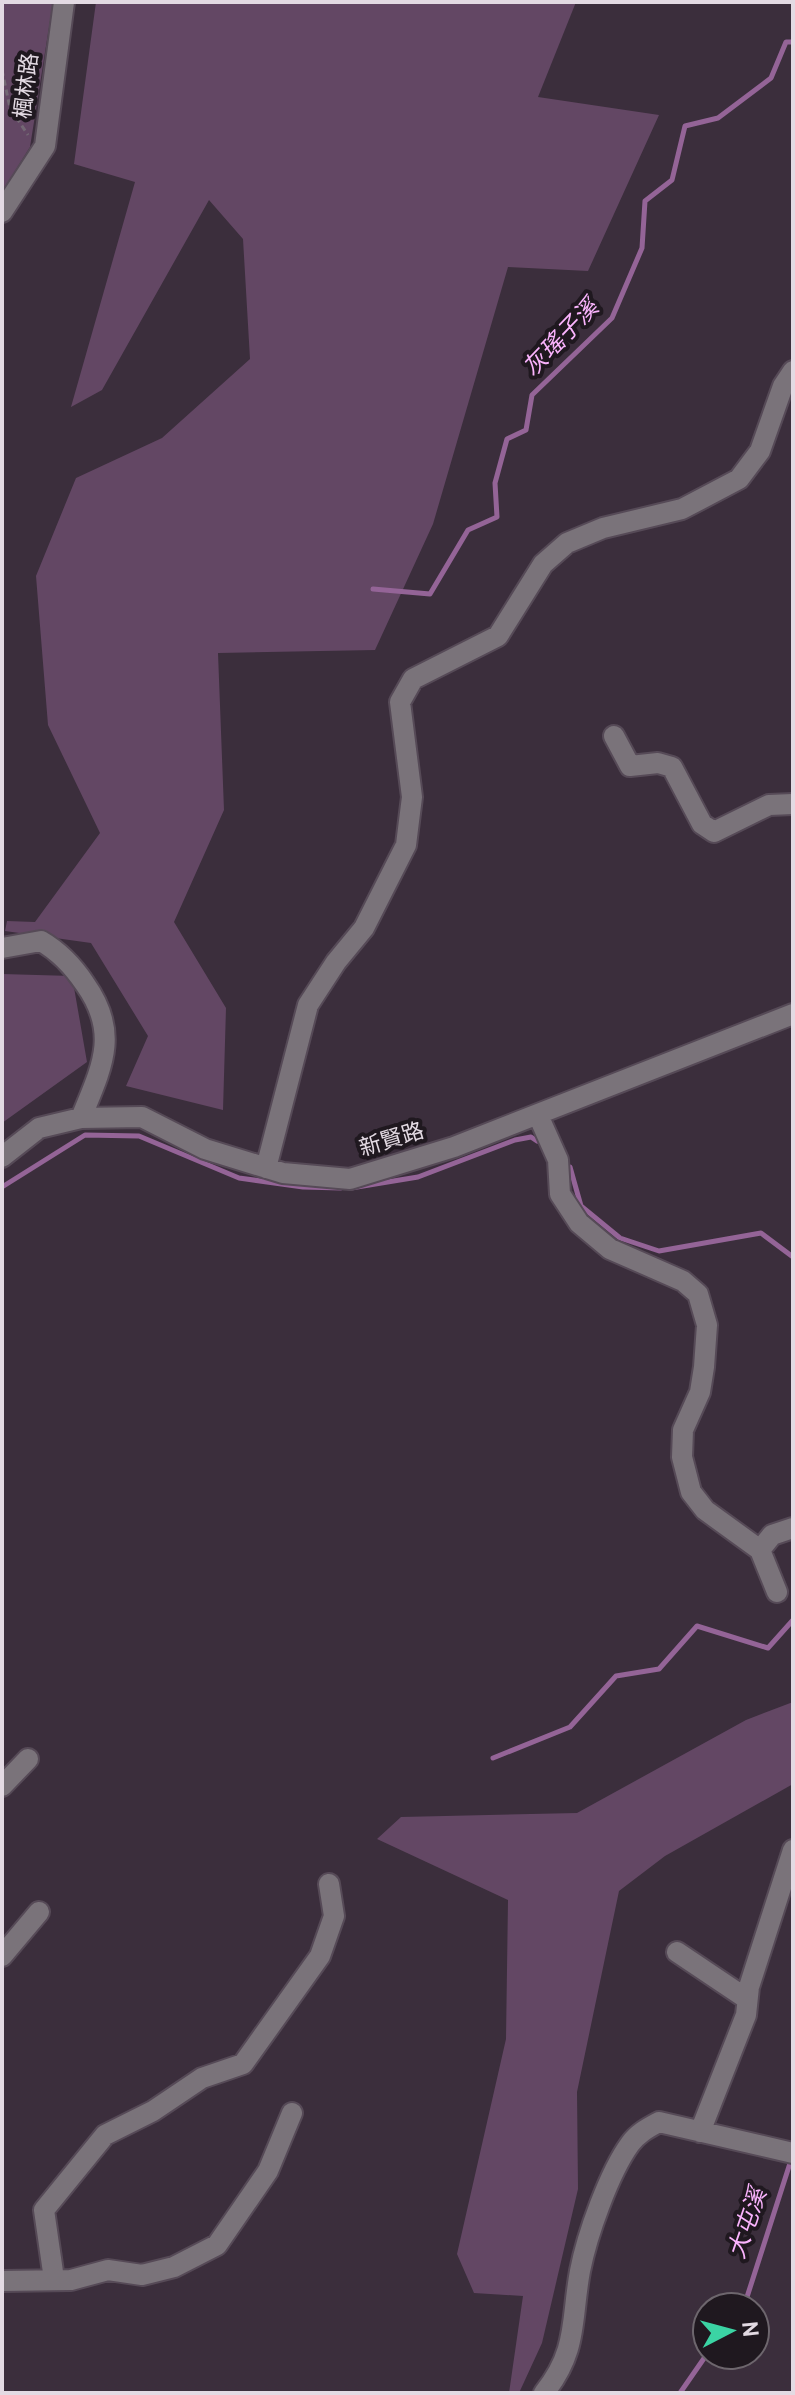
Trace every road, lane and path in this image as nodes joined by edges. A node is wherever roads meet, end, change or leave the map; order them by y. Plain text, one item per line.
1 (64, 2) edge
2 (2, 70) edge
3 (45, 146) junction
4 (2, 212) edge
5 (793, 371) edge
6 (614, 736) dead end
7 (793, 804) edge
8 (2, 948) edge
9 (793, 1014) edge
10 (538, 1115) junction
11 (81, 1118) junction
12 (2, 1157) edge
13 (266, 1168) junction
14 (793, 1528) edge
15 (760, 1550) junction
16 (777, 1592) dead end
17 (28, 1759) dead end
18 (2, 1786) edge
19 (793, 1850) edge
20 (329, 1884) dead end
21 (39, 1912) dead end
22 (677, 1952) dead end
23 (2, 1956) edge
24 (747, 1999) junction
25 (292, 2113) dead end
26 (700, 2132) junction
27 (793, 2153) edge
28 (54, 2279) junction
29 (2, 2281) edge
30 (544, 2393) edge

1 - 3 street, 楓林路
2 - 3 path
3 - 4 street, 楓林路
5 - 13 street
6 - 7 street
8 - 11 street
9 - 10 street, 新賢路
10 - 13 street, 新賢路
10 - 15 street
11 - 12 street, 新賢路
11 - 13 street, 新賢路
14 - 15 street
15 - 16 street
17 - 18 street
19 - 24 street
20 - 28 street
21 - 23 street
22 - 24 street
24 - 26 street
25 - 28 street
26 - 27 street
26 - 30 street
28 - 29 street

